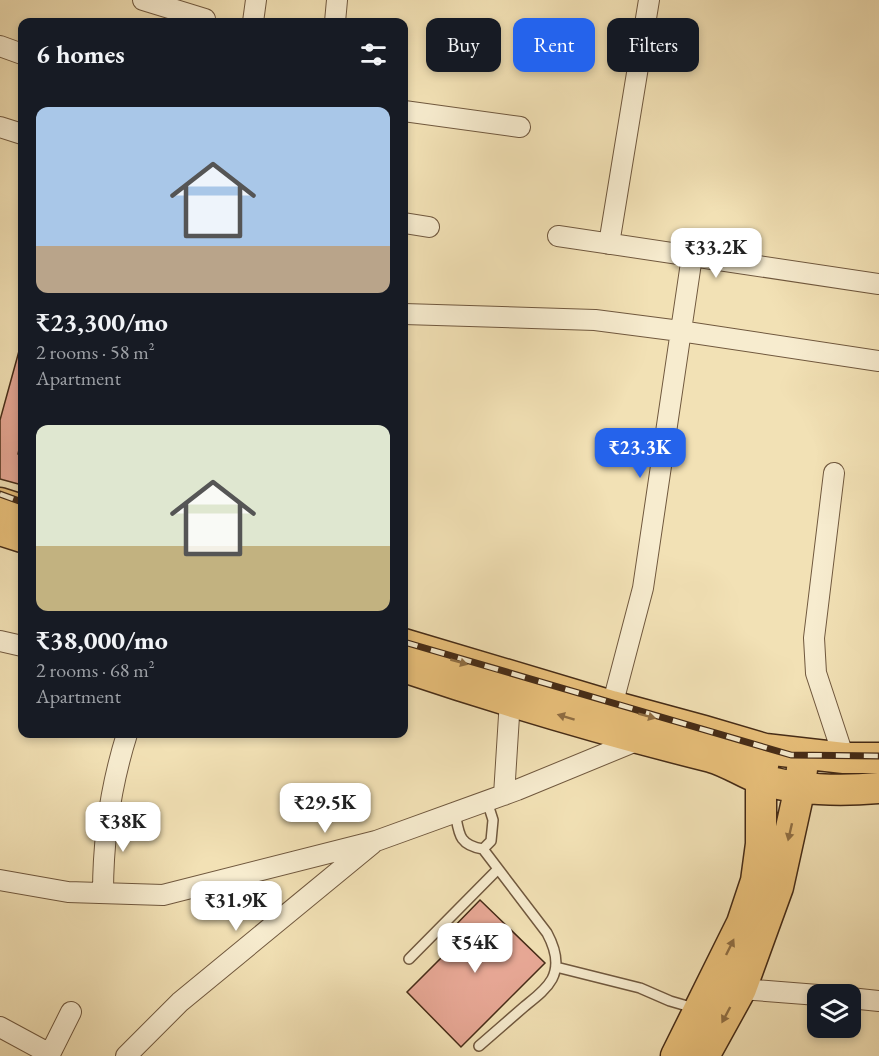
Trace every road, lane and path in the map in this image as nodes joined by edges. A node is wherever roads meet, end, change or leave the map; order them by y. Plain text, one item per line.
1 (143, 0) edge
2 (256, 0) edge
3 (337, 0) edge
4 (649, 0) edge
5 (203, 18) edge
6 (254, 18) edge
7 (335, 18) edge
8 (0, 46) edge
9 (18, 53) edge
10 (408, 112) edge
11 (0, 127) edge
12 (520, 128) dead end
13 (18, 133) edge
14 (408, 224) edge
15 (429, 228) dead end
16 (558, 236) dead end
17 (609, 244) junction
18 (692, 256) junction
19 (879, 284) edge
20 (408, 314) edge
21 (680, 331) junction
22 (879, 361) edge
23 (834, 473) dead end
24 (0, 502) edge
25 (18, 509) edge
26 (0, 530) edge
27 (18, 536) edge
28 (0, 641) edge
29 (18, 645) edge
30 (408, 645) edge
31 (408, 667) edge
32 (510, 700) junction
33 (612, 706) junction
34 (126, 738) edge
35 (640, 739) junction
36 (765, 749) junction
37 (803, 754) junction
38 (714, 758) junction
39 (844, 758) junction
40 (879, 758) edge
41 (761, 779) junction
42 (800, 788) junction
43 (879, 788) edge
44 (495, 798) junction
45 (455, 812) junction
46 (376, 841) junction
47 (760, 844) junction
48 (483, 849) junction
49 (498, 869) junction
50 (0, 880) edge
51 (103, 893) junction
52 (409, 959) dead end
53 (556, 967) junction
54 (741, 989) junction
55 (807, 994) edge
56 (861, 999) edge
57 (879, 1001) edge
58 (699, 1009) junction
59 (71, 1012) dead end
60 (0, 1027) edge
61 (478, 1047) dead end
62 (50, 1055) edge
63 (126, 1056) edge
64 (676, 1056) edge
65 (704, 1056) edge

1 - 5 street
2 - 6 street
3 - 7 street
4 - 17 street
8 - 9 street
10 - 12 street
11 - 13 street
14 - 15 street
16 - 17 street
17 - 18 street
18 - 19 street
18 - 21 street
20 - 21 street
21 - 22 street
21 - 33 street
23 - 39 street
24 - 25 main road
26 - 27 main road
28 - 29 street
30 -> 33 main road
31 - 32 main road
35 -> 32 main road
32 - 44 street
33 -> 36 main road
34 - 51 street
35 - 38 main road
35 - 44 street
36 - 37 main road
36 - 41 main road
37 - 39 main road
37 - 42 main road
38 - 41 main road
38 - 47 main road
39 - 40 main road
41 - 42 main road
41 - 47 main road
42 - 43 main road
42 -> 54 main road
44 - 45 street
44 - 48 lane
45 - 46 street
45 - 48 lane
46 - 51 street
46 - 63 street
58 -> 47 main road
48 - 49 lane
49 - 52 lane
49 - 53 lane
50 - 51 street
53 - 58 lane
53 - 61 lane
54 - 55 street
54 -> 65 main road
56 - 57 street
58 - 64 main road
59 - 62 street
60 - 62 street

